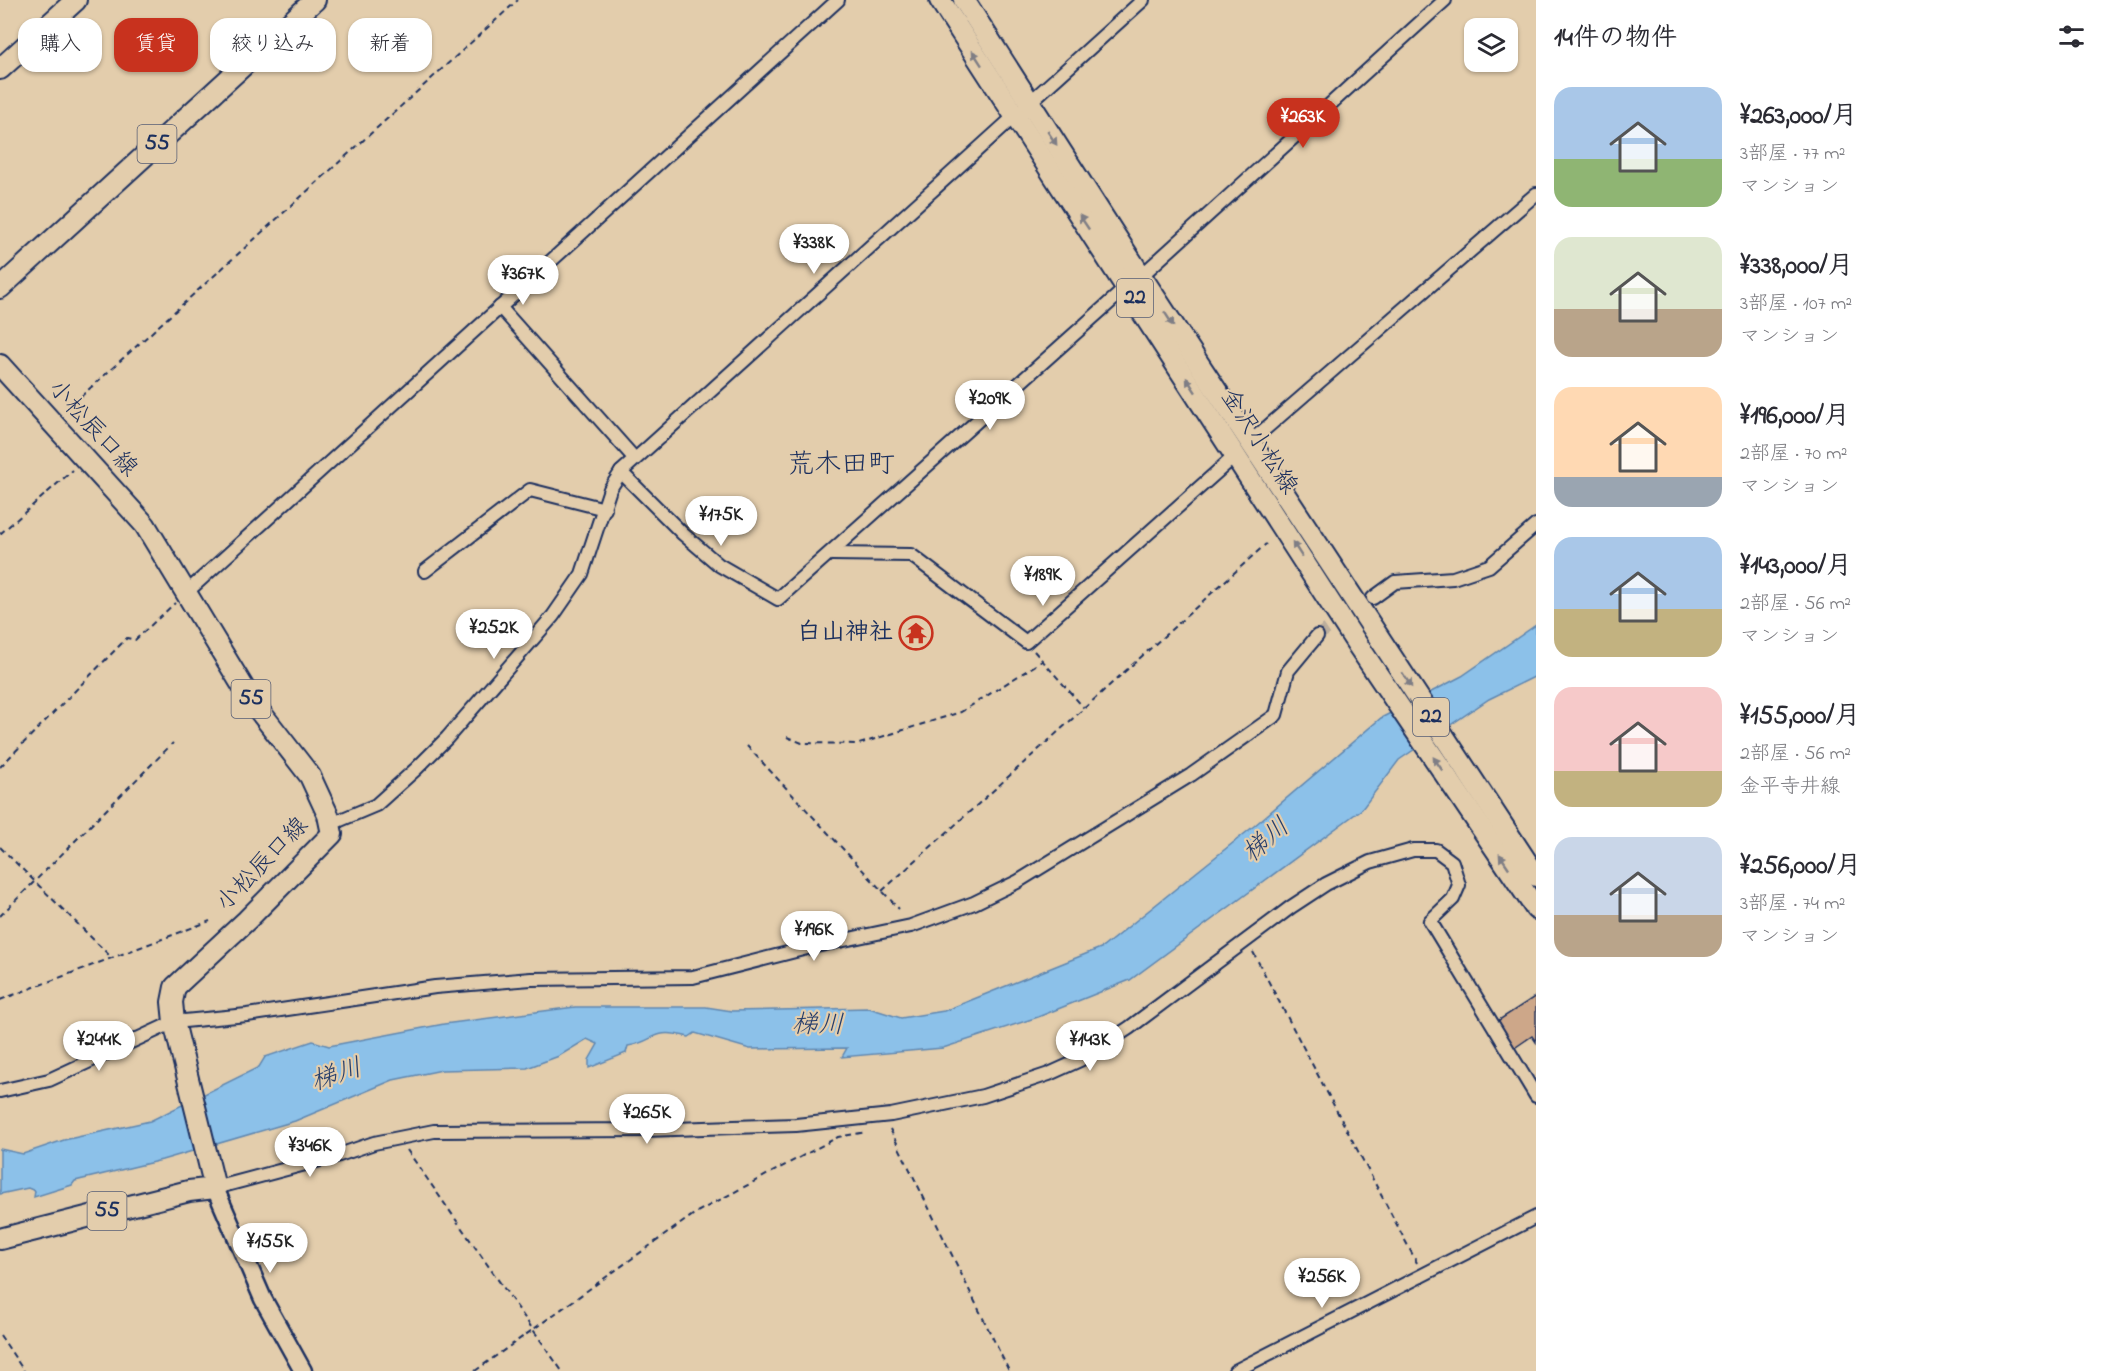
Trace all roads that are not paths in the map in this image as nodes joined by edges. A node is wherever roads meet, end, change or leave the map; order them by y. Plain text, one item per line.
1 (76, 0) edge
2 (315, 0) edge
3 (838, 0) edge
4 (940, 0) edge
5 (964, 0) edge
6 (1143, 0) edge
7 (1445, 0) edge
8 (0, 69) edge
9 (1022, 109) junction
10 (1536, 194) edge
11 (1134, 281) junction
12 (0, 288) edge
13 (500, 307) junction
14 (0, 365) edge
15 (1243, 449) junction
16 (635, 459) junction
17 (621, 472) junction
18 (605, 509) junction
19 (1536, 525) edge
20 (832, 554) junction
21 (425, 571) dead end
22 (188, 591) junction
23 (1373, 598) dead end
24 (1317, 636) tunnel mouth
25 (1479, 807) junction
26 (331, 824) junction
27 (1536, 876) edge
28 (1536, 909) edge
29 (175, 1025) junction
30 (0, 1091) edge
31 (1536, 1096) edge
32 (214, 1184) junction
33 (1536, 1217) edge
34 (0, 1239) edge
35 (303, 1371) edge
36 (1235, 1371) edge

1 - 8 main road
2 - 12 main road, 55
3 - 13 street
9 -> 4 main road, 金沢小松線 / 22
5 - 9 main road, 金沢小松線 / 22
6 - 9 street
7 - 11 street
9 - 11 main road, 金沢小松線 / 22
9 - 16 street
10 - 15 street
11 - 15 main road, 金沢小松線 / 22
11 - 20 street
13 - 16 street
13 - 22 street
14 - 22 main road, 小松辰口線 / 55
15 - 20 street
15 -> 25 main road, 金沢小松線 / 22
25 -> 15 main road, 金沢小松線 / 22
16 - 17 street
17 - 18 street
17 - 20 street
18 - 21 street
18 - 26 street
19 - 23 street
22 - 26 main road, 小松辰口線 / 55
24 - 29 street
25 - 27 main road, 金沢小松線 / 22
28 -> 25 main road, 金沢小松線 / 22
26 - 29 main road, 小松辰口線
29 - 30 street
29 - 32 main road, 小松辰口線
31 - 32 street
32 - 34 main road, 55
32 - 35 main road
33 - 36 street

